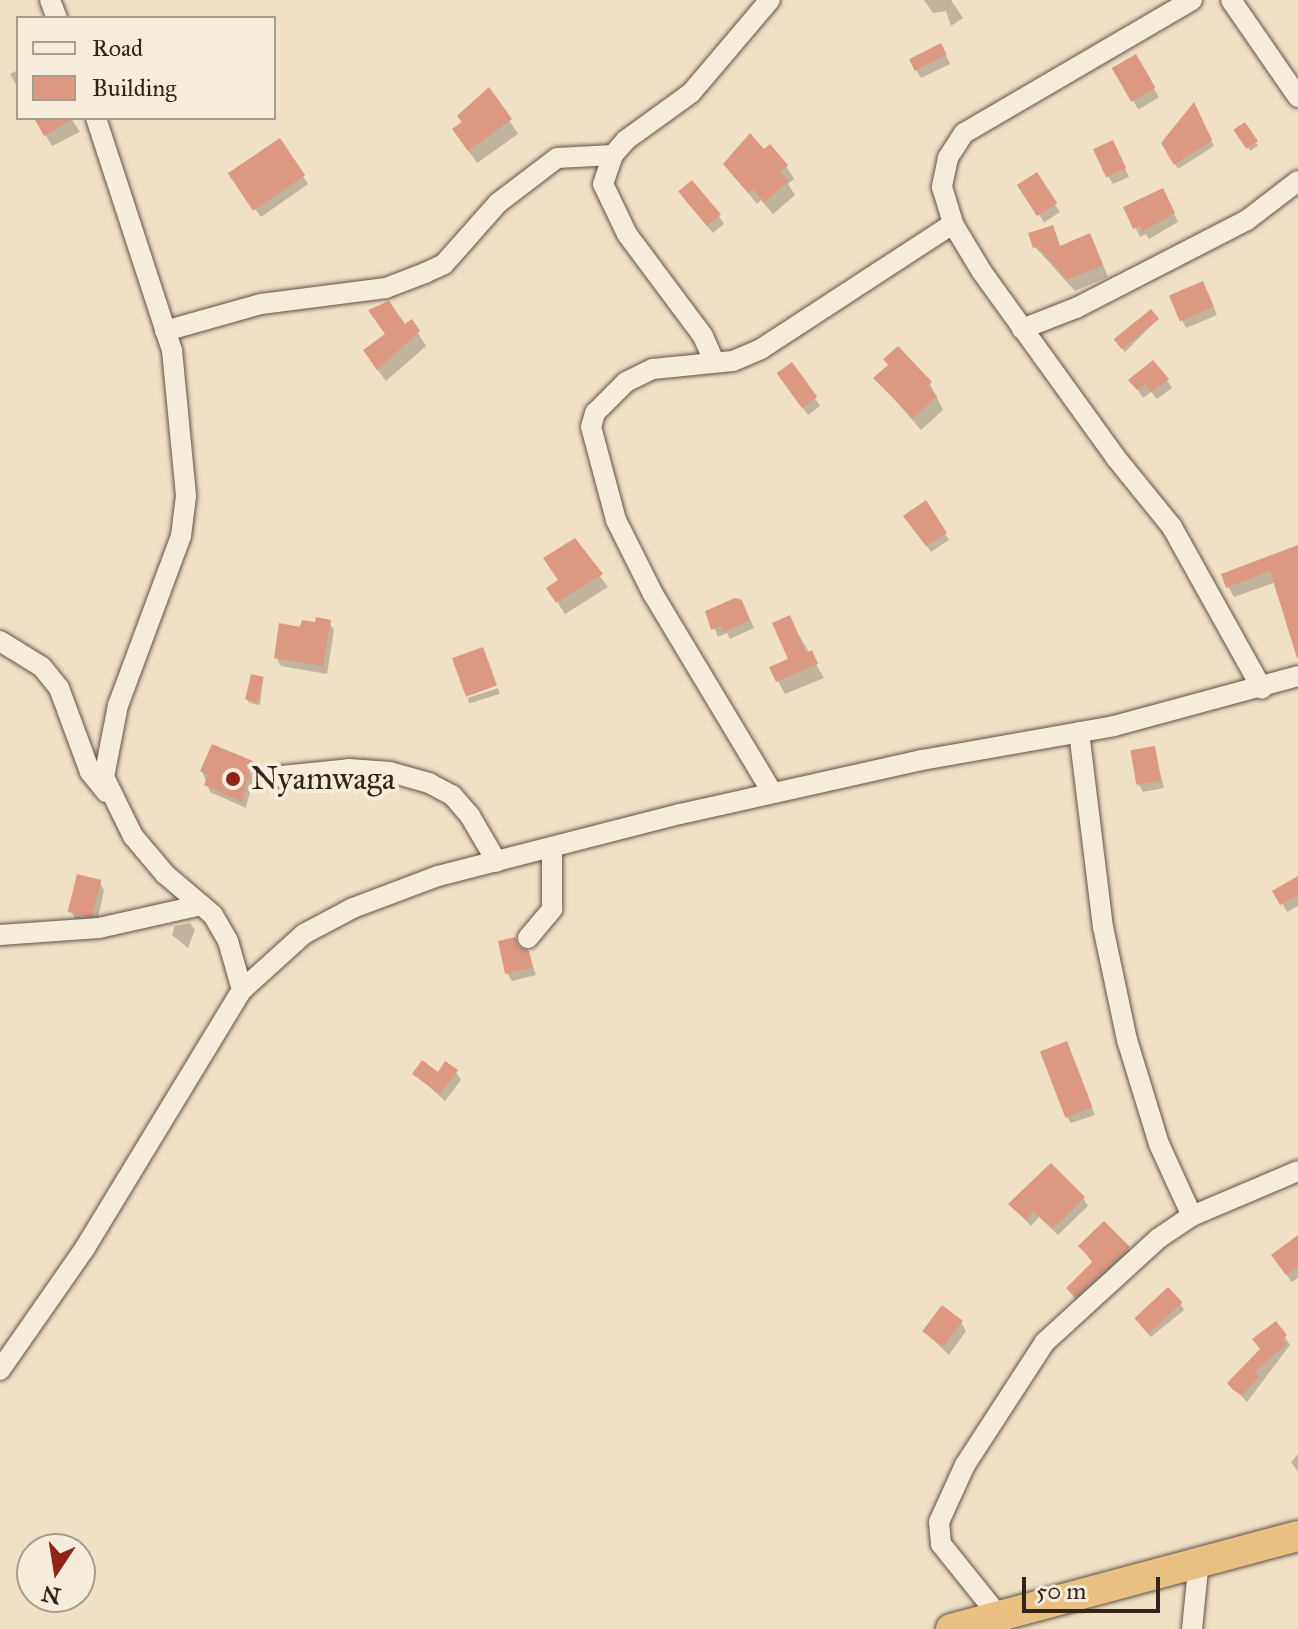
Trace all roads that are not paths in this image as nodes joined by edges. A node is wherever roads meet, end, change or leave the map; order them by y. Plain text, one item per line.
1 (770, 0) edge
2 (1192, 0) edge
3 (1231, 0) edge
4 (1298, 97) edge
5 (97, 120) edge
6 (613, 155) junction
7 (1298, 181) edge
8 (953, 224) junction
9 (1022, 329) junction
10 (165, 331) junction
11 (714, 361) junction
12 (0, 641) edge
13 (1298, 676) edge
14 (1262, 689) junction
15 (1079, 732) junction
16 (272, 777) dead end
17 (772, 792) junction
18 (115, 800) junction
19 (552, 848) junction
20 (497, 862) junction
21 (201, 905) junction
22 (0, 935) edge
23 (528, 938) dead end
24 (242, 990) junction
25 (1298, 1171) edge
26 (1192, 1216) junction
27 (0, 1370) edge
28 (1298, 1536) edge
29 (1199, 1560) junction
30 (998, 1615) junction
31 (951, 1629) edge
32 (1192, 1629) edge

1 - 6 street
2 - 8 street
3 - 4 street
5 - 10 street
6 - 10 street
6 - 11 street
7 - 9 street
8 - 9 street
8 - 11 street
9 - 14 street
10 - 18 street
11 - 17 street
12 - 18 street
13 - 14 street
14 - 15 street
15 - 17 street
15 - 26 street
16 - 20 street
17 - 19 street
18 - 21 street
19 - 20 street
19 - 23 street
20 - 24 street
21 - 22 street
21 - 24 street
24 - 27 street
25 - 26 street
26 - 30 street
28 - 29 highway
29 - 30 highway
29 - 32 street
30 - 31 highway

